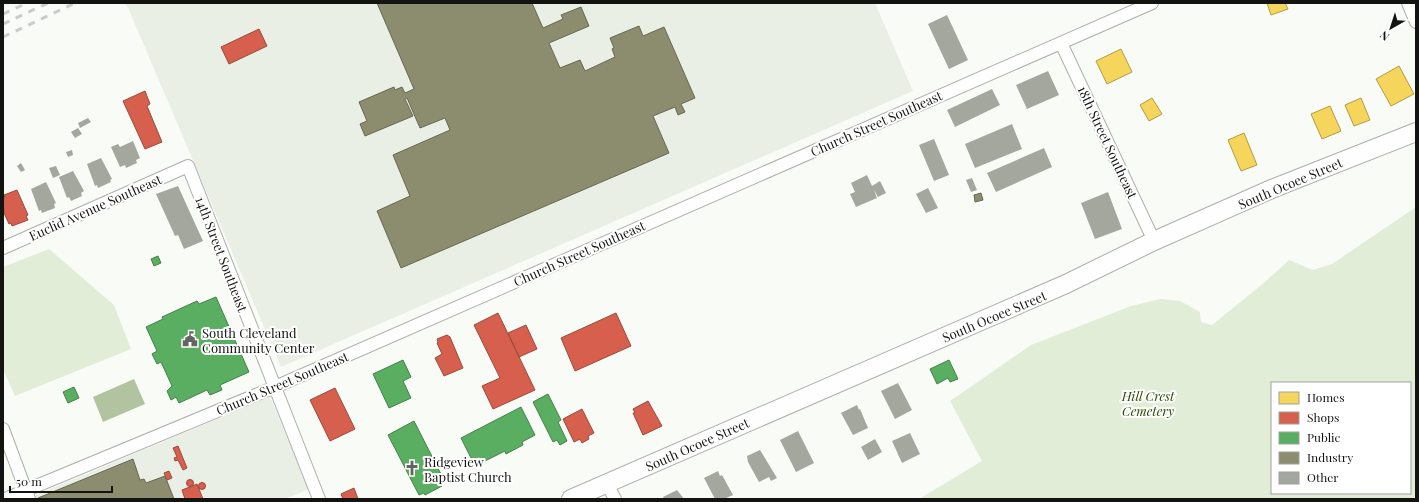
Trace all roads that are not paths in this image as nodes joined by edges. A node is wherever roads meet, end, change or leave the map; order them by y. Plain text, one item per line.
1 (1152, 3) edge
2 (1408, 3) edge
3 (1416, 22) edge
4 (1061, 43) junction
5 (1416, 132) edge
6 (188, 166) joint
7 (1154, 241) junction
8 (3, 248) edge
9 (275, 387) junction
10 (3, 429) edge
11 (611, 491) edge
12 (27, 494) edge
13 (5, 499) edge
14 (319, 499) edge
15 (572, 499) edge

1 - 4 street, Church Street Southeast
2 - 3 street
4 - 7 street, 18th Street Southeast
4 - 9 street, Church Street Southeast
5 - 7 street, South Ocoee Street
6 - 8 street, Euclid Avenue Southeast
6 - 9 street, 14th Street Southeast
7 - 11 street, South Ocoee Street
9 - 12 street, Church Street Southeast
9 - 14 street, 14th Street Southeast
10 - 12 street
11 - 15 street, South Ocoee Street
12 - 13 street, Church Street Southeast

